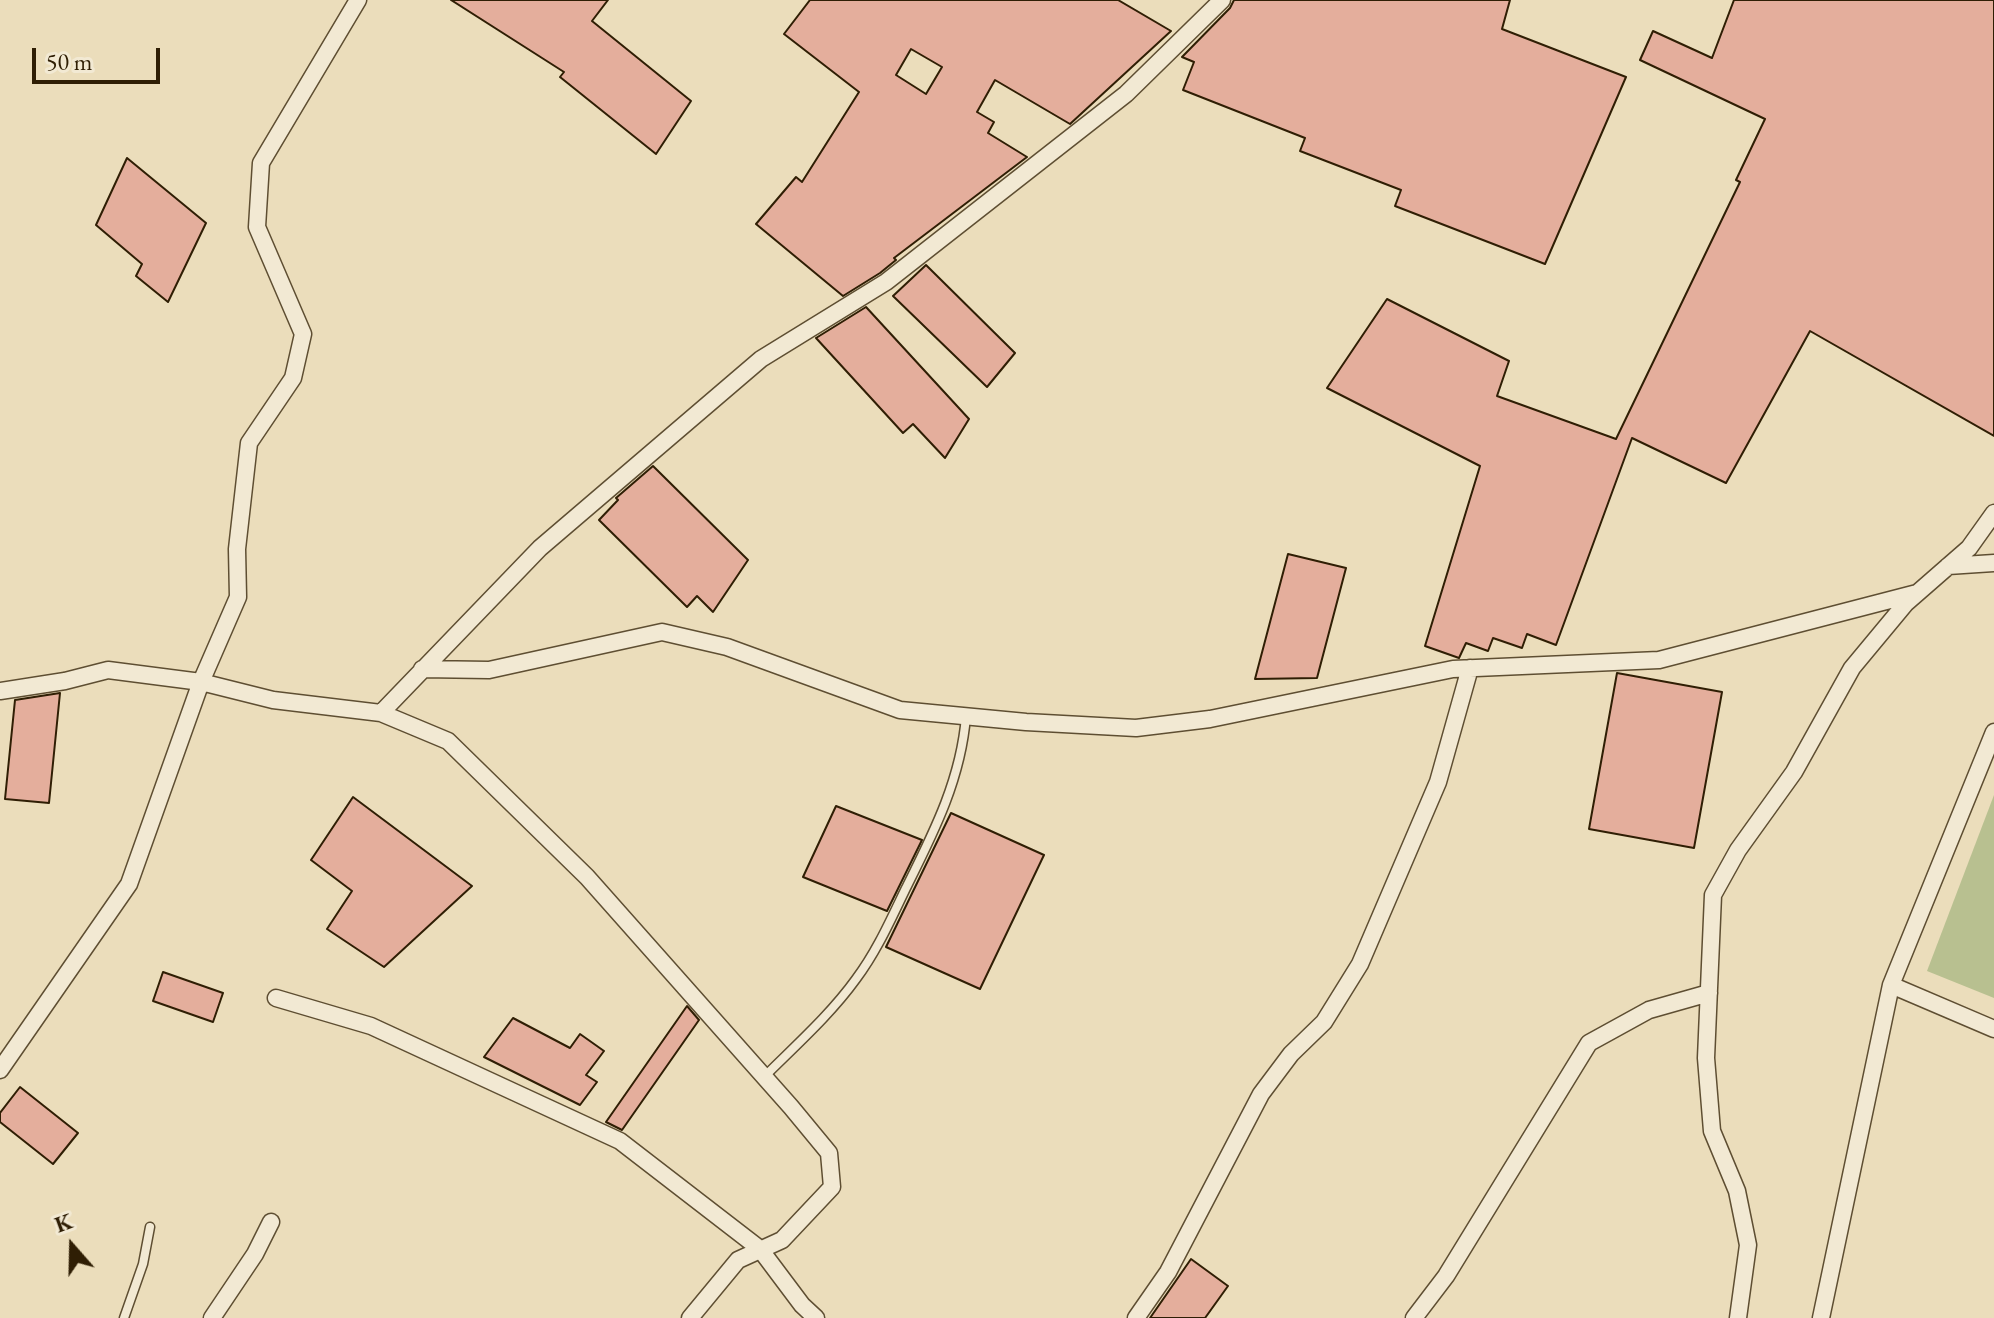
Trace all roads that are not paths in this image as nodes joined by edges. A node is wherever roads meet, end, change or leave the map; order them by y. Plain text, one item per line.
1 (358, 0) edge
2 (1222, 0) edge
3 (1994, 513) edge
4 (1994, 563) edge
5 (1948, 566) junction
6 (1917, 593) junction
7 (1470, 668) junction
8 (422, 669) junction
9 (201, 682) junction
10 (0, 691) edge
11 (381, 713) junction
12 (966, 716) junction
13 (1994, 732) edge
14 (1891, 985) junction
15 (1709, 993) junction
16 (276, 998) dead end
17 (1994, 1029) edge
18 (0, 1070) edge
19 (764, 1077) junction
20 (271, 1222) dead end
21 (150, 1227) dead end
22 (760, 1249) junction
23 (124, 1318) edge
24 (212, 1318) edge
25 (690, 1318) edge
26 (816, 1318) edge
27 (1136, 1318) edge
28 (1414, 1318) edge
29 (1738, 1318) edge
30 (1821, 1318) edge

1 - 9 street
2 - 8 street
3 - 5 street
4 - 5 street
5 - 6 street
6 - 7 street
6 - 15 street
7 - 12 street
7 - 27 street
8 - 11 street
8 - 12 street
9 - 10 street
9 - 11 street
9 - 18 street
11 - 19 street
12 - 19 lane
13 - 14 street
14 - 17 street
14 - 30 street
15 - 28 street
15 - 29 street
16 - 22 street
19 - 22 street
20 - 24 street
21 - 23 lane
22 - 25 street
22 - 26 street

